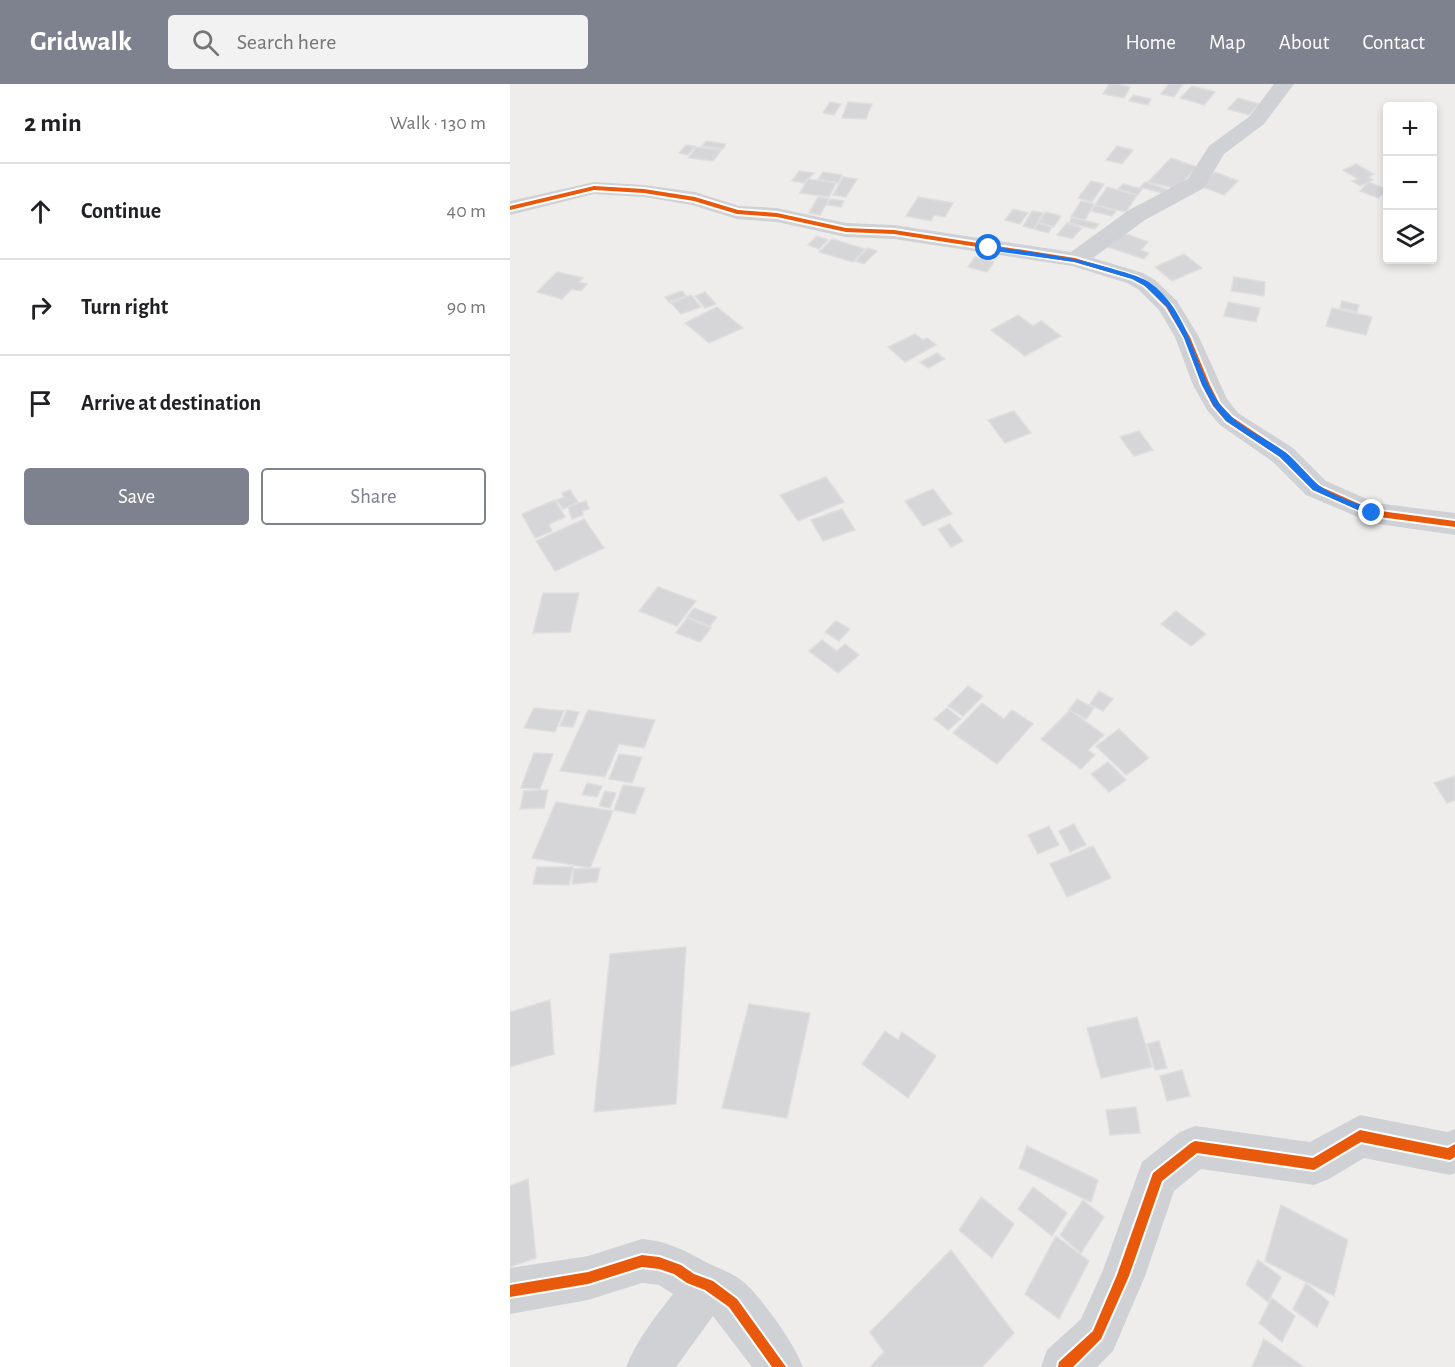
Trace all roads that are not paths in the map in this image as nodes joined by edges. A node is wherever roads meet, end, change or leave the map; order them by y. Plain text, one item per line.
1 (1284, 84) edge
2 (510, 208) edge
3 (1075, 260) junction
4 (1455, 524) edge
5 (1455, 1150) edge
6 (709, 1285) junction
7 (510, 1291) edge
8 (649, 1367) edge
9 (780, 1367) edge
10 (1064, 1367) edge

1 - 3 street
2 - 3 street
3 - 4 street
5 - 10 street
6 - 7 street
6 - 8 street
6 - 9 street

